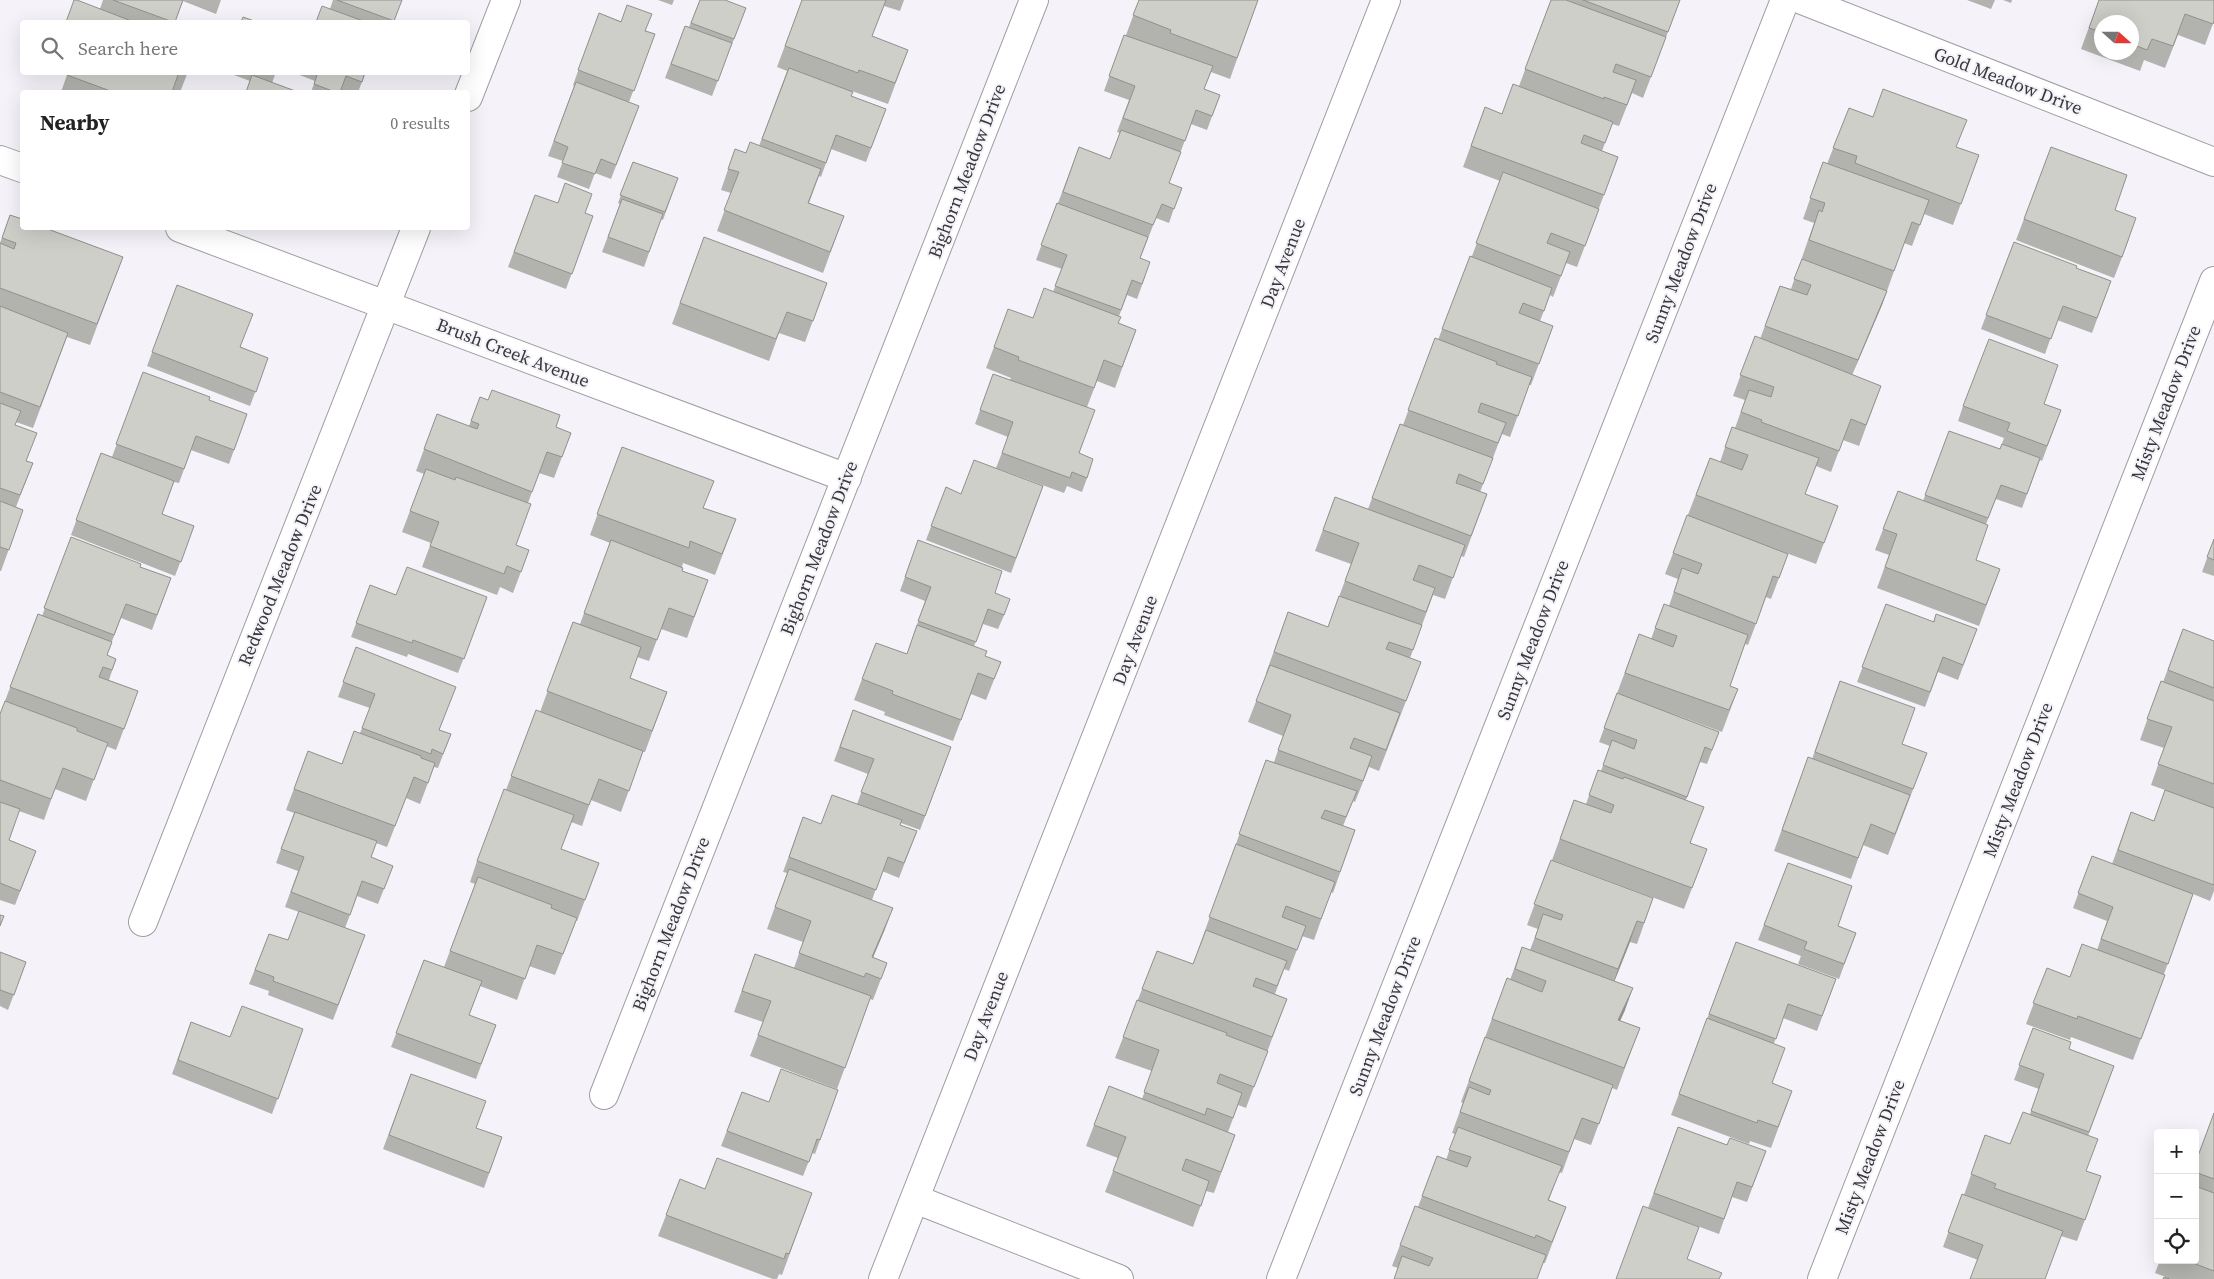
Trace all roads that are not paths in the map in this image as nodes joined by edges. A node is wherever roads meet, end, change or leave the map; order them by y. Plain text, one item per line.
1 (506, 0) edge
2 (1034, 0) edge
3 (1386, 0) edge
4 (1784, 0) edge
5 (1802, 0) edge
6 (470, 92) edge
7 (0, 160) edge
8 (2214, 162) edge
9 (20, 167) edge
10 (185, 230) edge
11 (415, 230) edge
12 (2214, 281) edge
13 (386, 305) junction
14 (847, 478) junction
15 (143, 922) dead end
16 (604, 1095) dead end
17 (915, 1199) junction
18 (883, 1279) edge
19 (1119, 1279) edge
20 (1282, 1279) edge
21 (1822, 1279) edge

1 - 6 street
2 - 14 street, Bighorn Meadow Drive
3 - 17 street, Day Avenue
4 - 20 street, Sunny Meadow Drive
5 - 8 street, Gold Meadow Drive
7 - 9 street
10 - 13 street, Brush Creek Avenue
11 - 13 street, Redwood Meadow Drive
12 - 21 street, Misty Meadow Drive
13 - 14 street, Brush Creek Avenue
13 - 15 street, Redwood Meadow Drive
14 - 16 street, Bighorn Meadow Drive
17 - 18 street, Day Avenue
17 - 19 street

